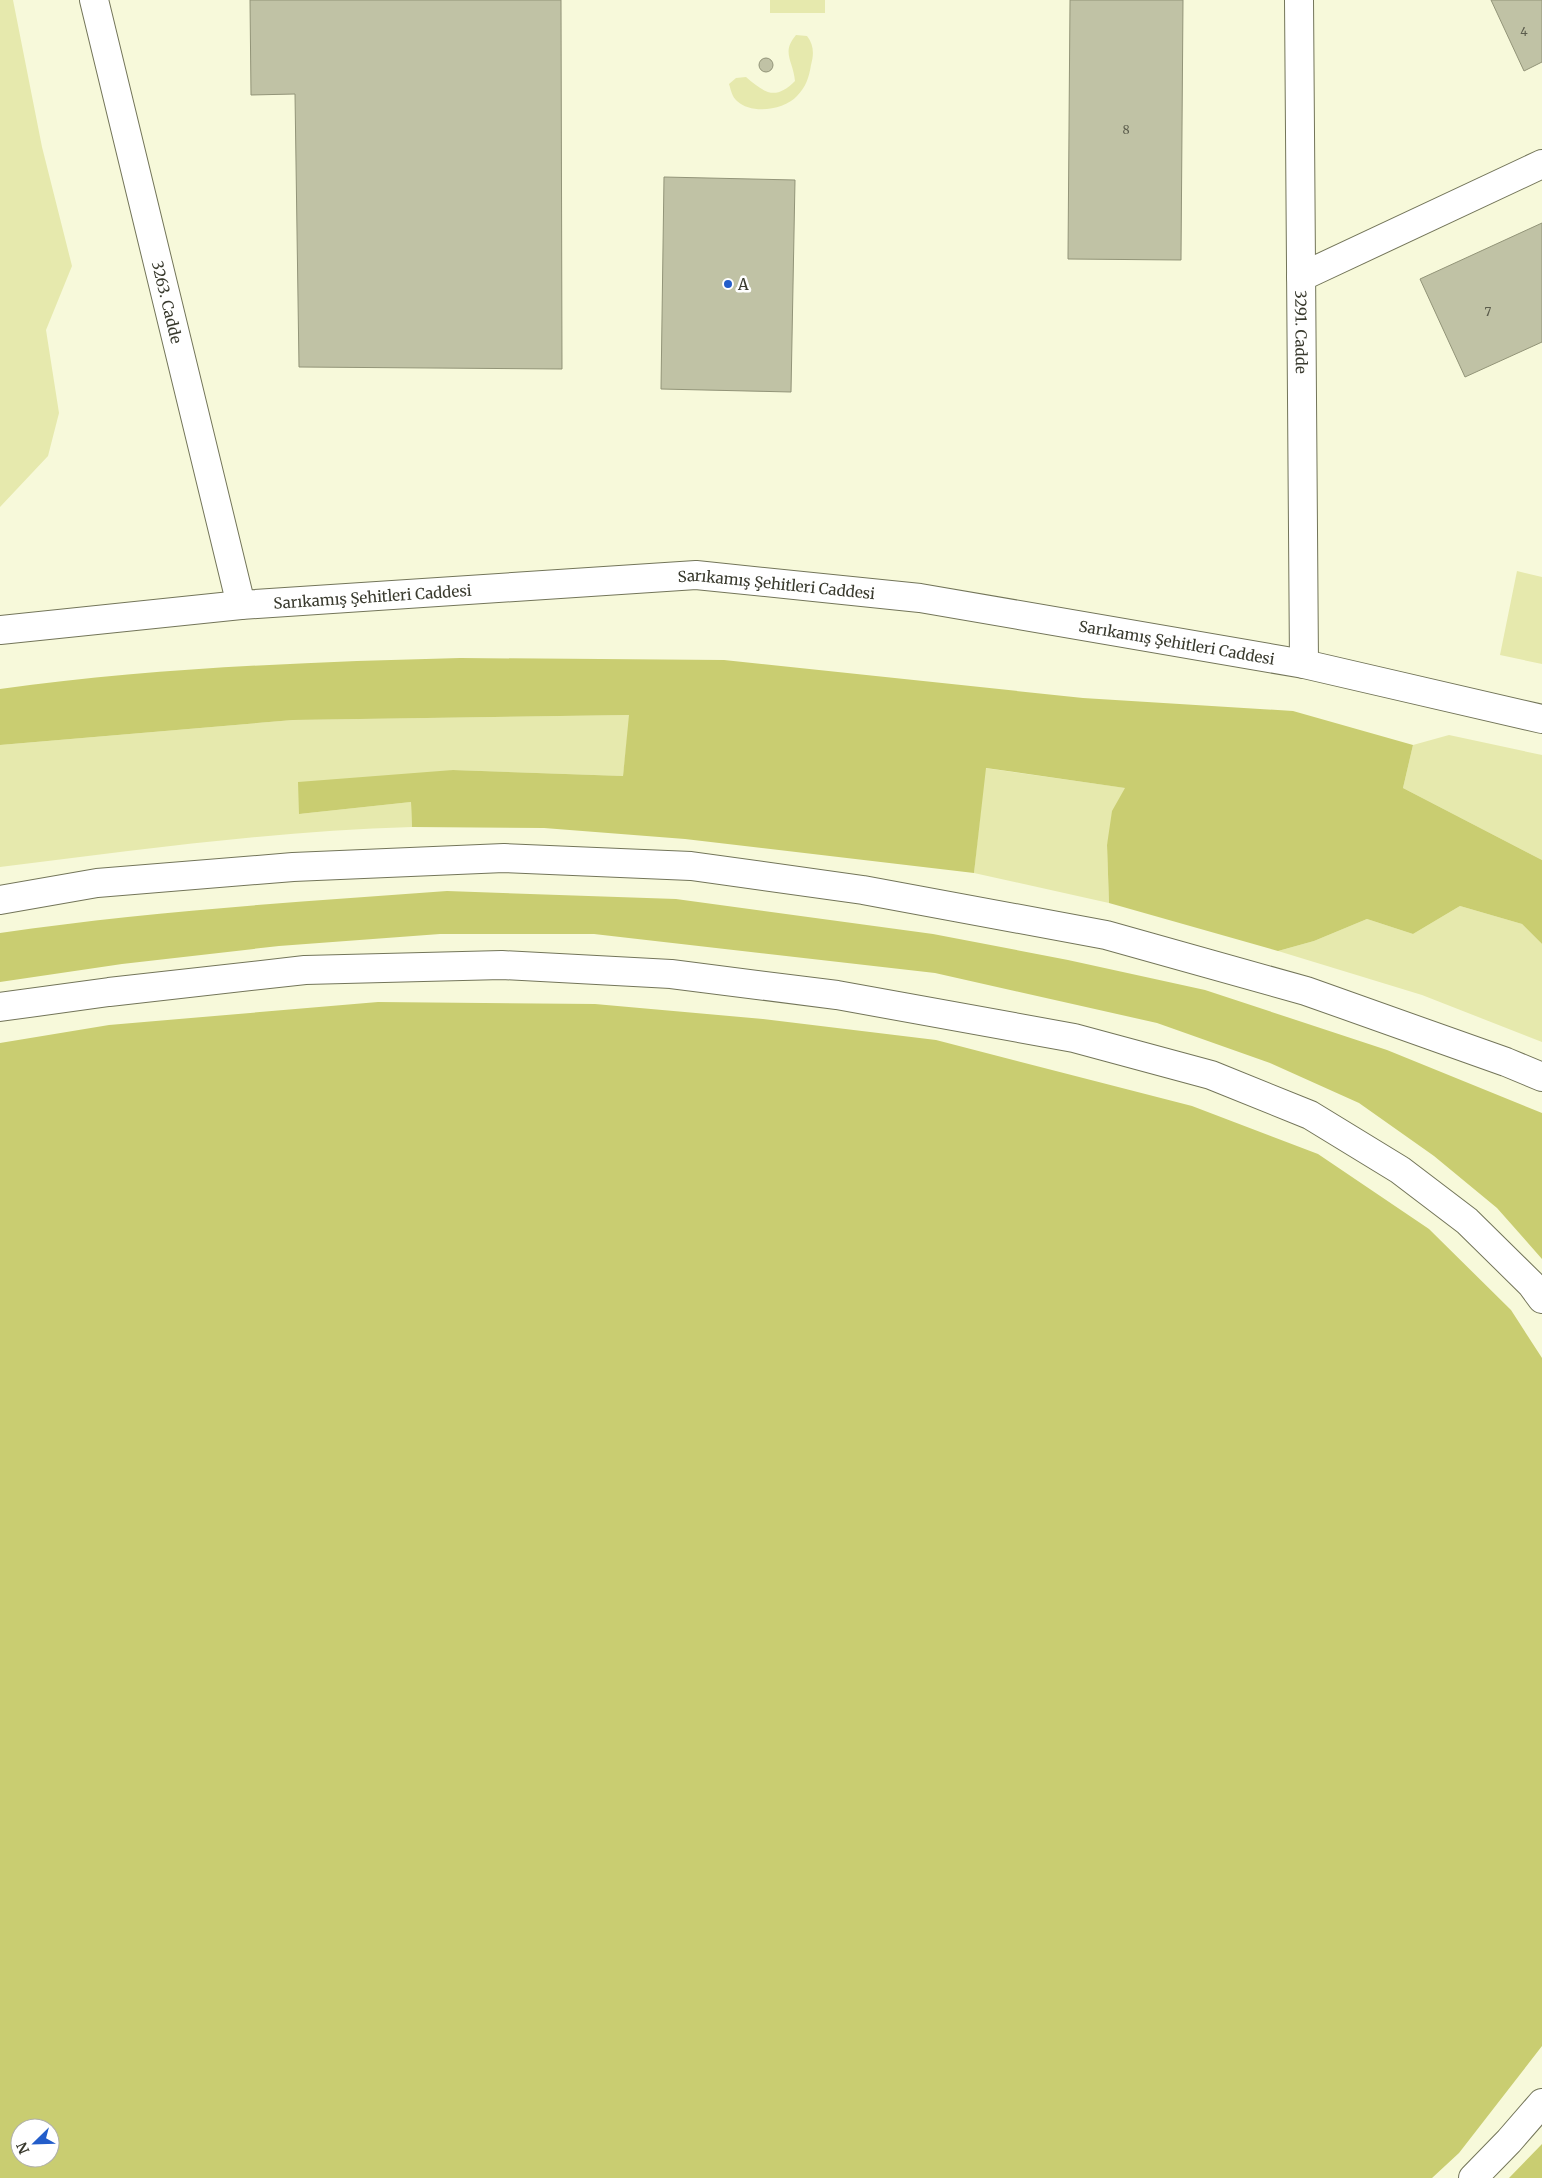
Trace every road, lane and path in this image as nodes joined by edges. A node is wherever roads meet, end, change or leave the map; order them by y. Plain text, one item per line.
1 (94, 0) edge
2 (1299, 0) edge
3 (1542, 164) edge
4 (1301, 277) junction
5 (241, 605) junction
6 (0, 630) edge
7 (1304, 664) junction
8 (1542, 719) edge
9 (0, 900) edge
10 (0, 1007) edge
11 (1542, 1077) edge
12 (1542, 1299) edge
13 (1542, 2103) edge
14 (1472, 2178) edge

1 - 5 main road, 3263. Cadde
2 - 4 main road, 3291. Cadde
3 - 4 main road
4 - 7 main road, 3291. Cadde
5 - 6 main road, Sarıkamış Şehitleri Caddesi
5 - 7 main road, Sarıkamış Şehitleri Caddesi
7 - 8 main road, Sarıkamış Şehitleri Caddesi
9 - 11 main road
10 - 12 main road
13 - 14 main road

